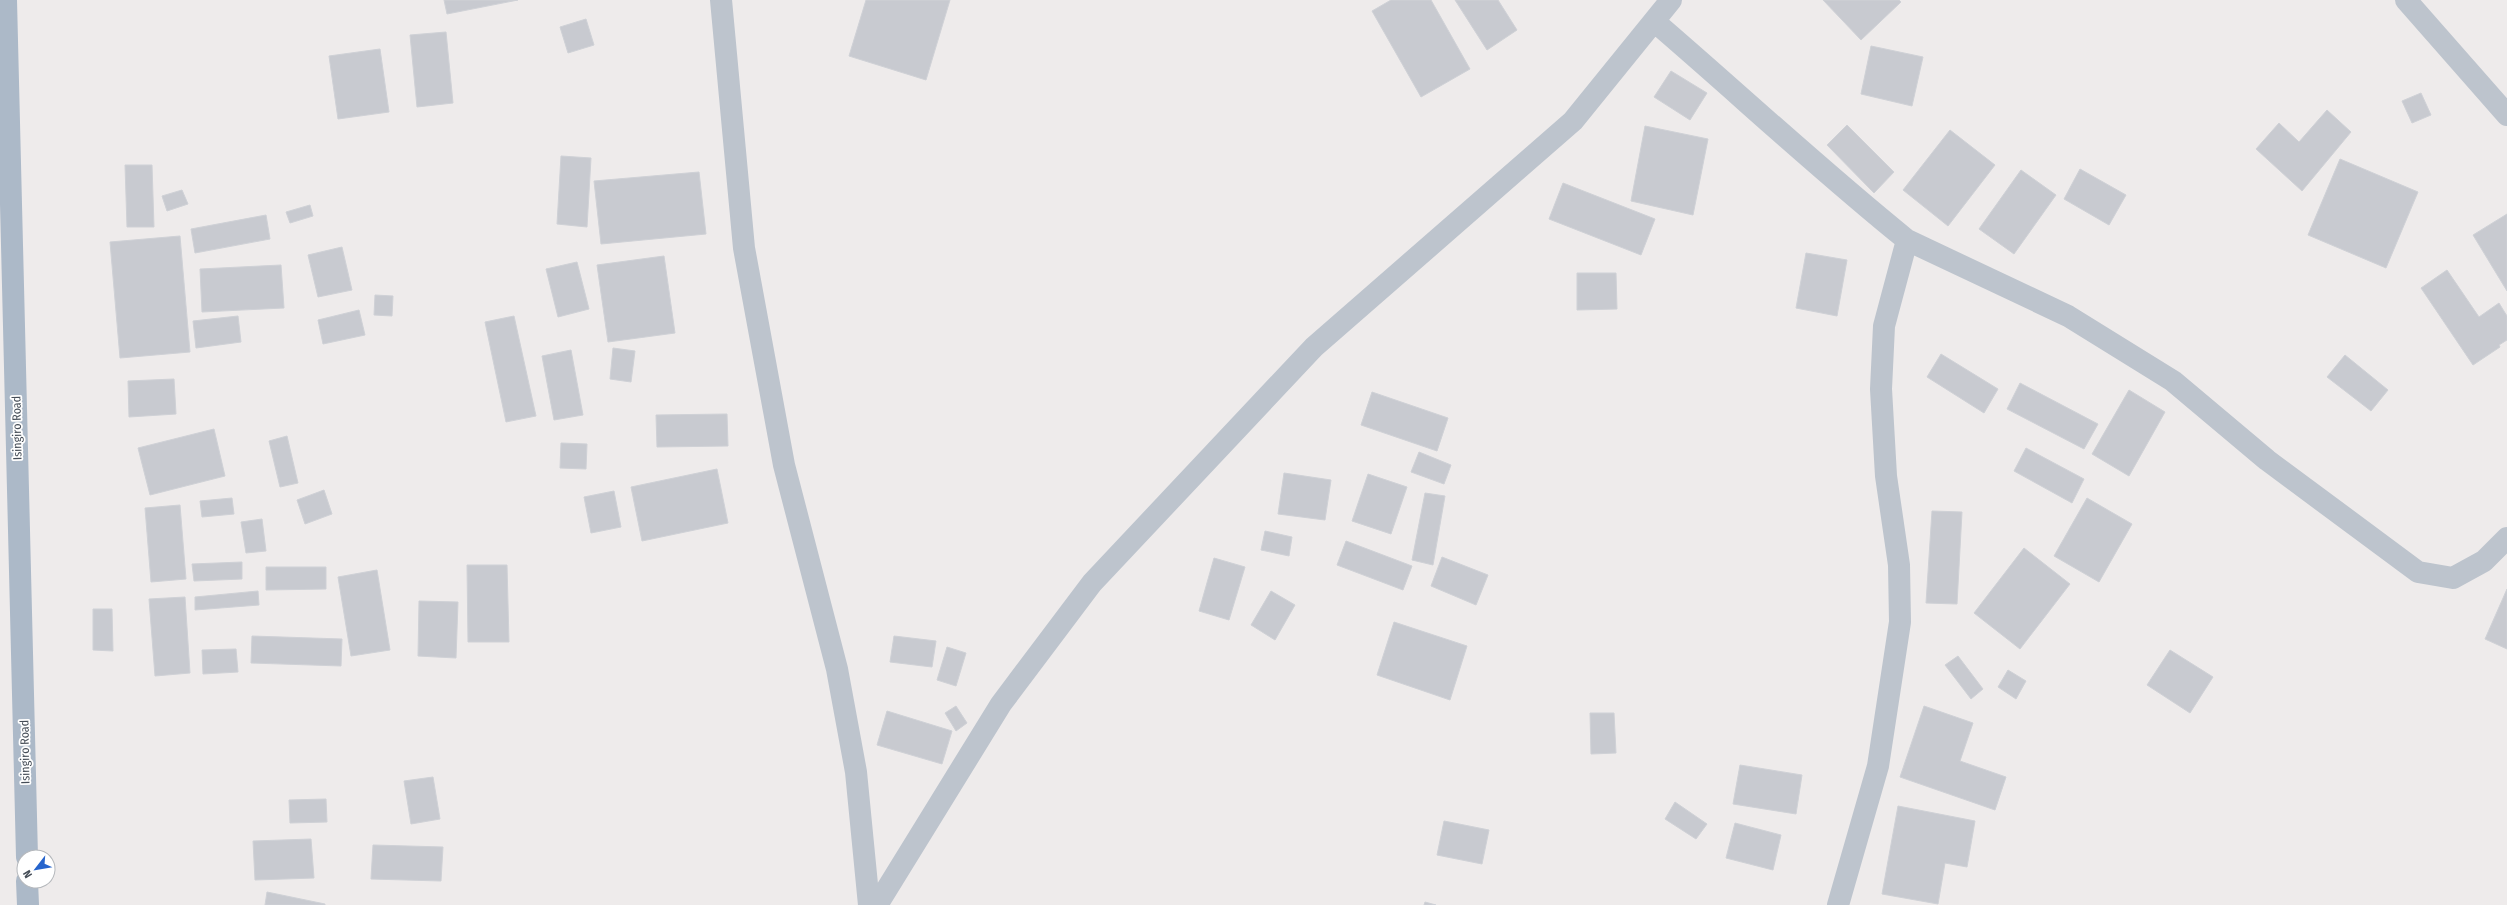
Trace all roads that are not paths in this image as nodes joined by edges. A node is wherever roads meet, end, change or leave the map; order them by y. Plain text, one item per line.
1 (6, 0) edge
2 (721, 0) edge
3 (1671, 0) edge
4 (2406, 0) edge
5 (1654, 22) junction
6 (2507, 115) edge
7 (1907, 240) junction
8 (2507, 538) edge
9 (27, 849) edge
10 (27, 889) edge
11 (28, 905) edge
12 (869, 905) edge
13 (877, 905) edge
14 (1838, 905) edge

1 - 9 main road, Isingiro Road
2 - 12 street
3 - 5 street
4 - 6 street
5 - 7 street
5 - 13 street
7 - 8 street
7 - 14 street
10 - 11 main road

